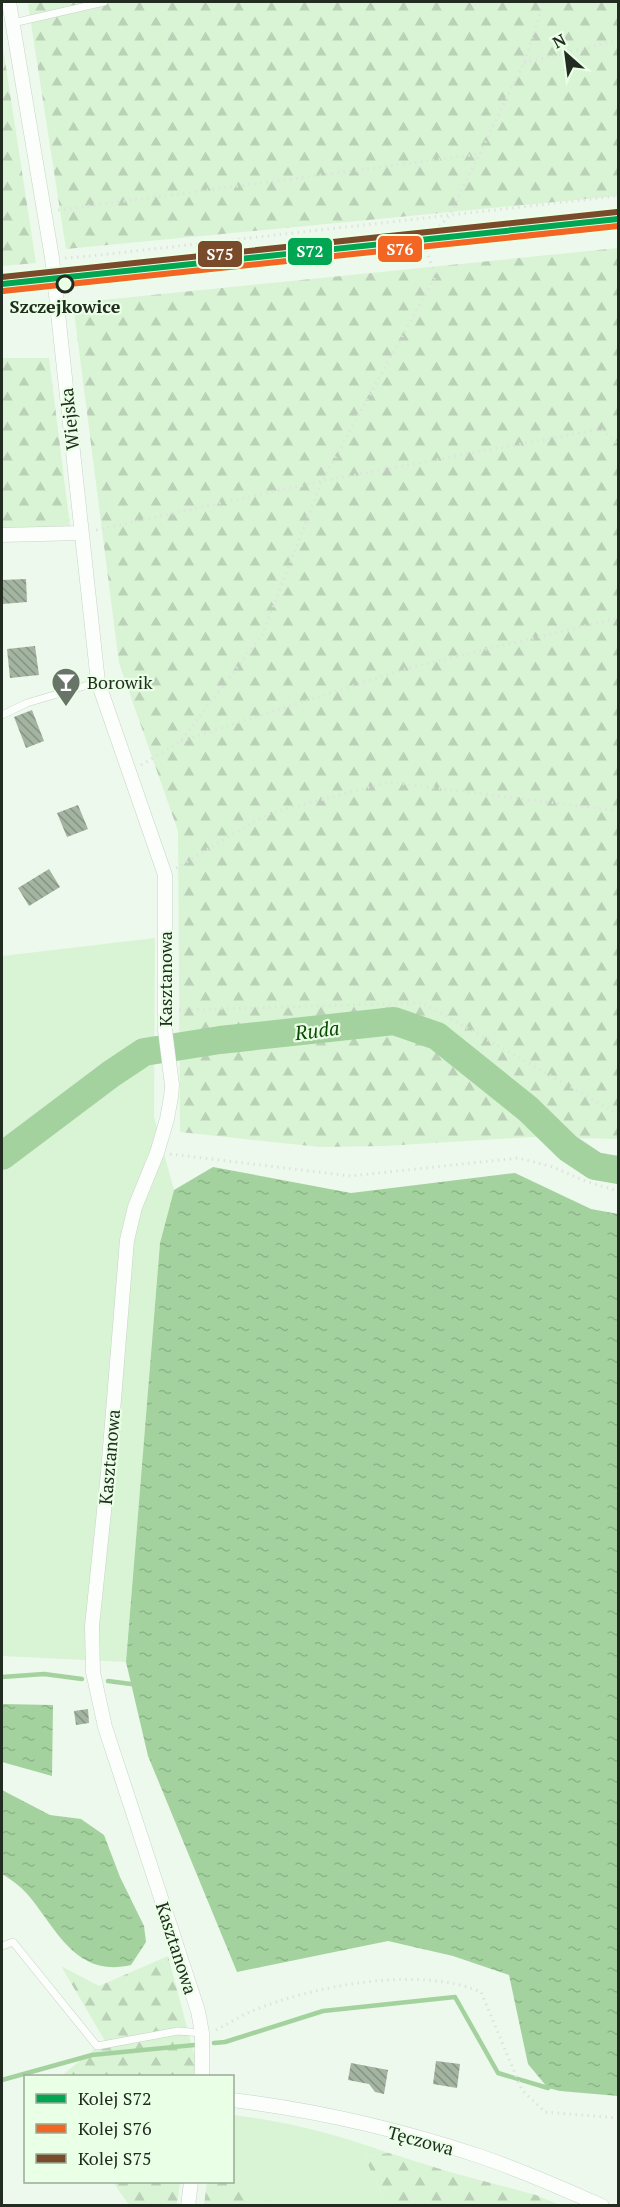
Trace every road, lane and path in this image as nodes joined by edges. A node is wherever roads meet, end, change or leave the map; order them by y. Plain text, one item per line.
1 (9, 2) edge
2 (104, 2) edge
3 (544, 2) edge
4 (13, 23) junction
5 (618, 40) edge
6 (524, 63) junction
7 (479, 154) junction
8 (618, 196) edge
9 (44, 212) junction
10 (449, 216) junction
11 (52, 258) junction
12 (618, 444) edge
13 (322, 481) junction
14 (81, 533) junction
15 (2, 535) edge
16 (618, 618) edge
17 (98, 682) junction
18 (2, 715) edge
19 (180, 742) junction
20 (129, 772) junction
21 (618, 811) edge
22 (151, 831) joint
23 (165, 874) junction
24 (165, 1010) junction
25 (618, 1114) edge
26 (157, 1153) junction
27 (618, 1191) edge
28 (2, 1946) edge
29 (202, 2033) junction
30 (202, 2075) edge
31 (234, 2100) edge
32 (618, 2118) edge
33 (191, 2183) edge
34 (188, 2205) edge
35 (602, 2205) edge

1 - 4 street, Wiejska
2 - 4 lane
3 - 6 path
4 - 9 street, Wiejska
5 - 6 path
6 - 7 path
7 - 9 path
7 - 10 path
8 - 10 path
9 - 11 street, Wiejska
10 - 11 path
10 - 13 path
11 - 14 street, Wiejska
12 - 13 path
13 - 14 path
13 - 19 path
14 - 15 street
14 - 17 street, Wiejska
16 - 19 path
17 - 18 lane
17 - 20 street, Wiejska
19 - 20 path
20 - 22 street, Wiejska
21 - 23 path
22 - 23 street, Kasztanowa
23 - 24 street, Kasztanowa
24 - 25 path
24 - 26 street, Kasztanowa
26 - 27 path
26 - 29 street, Kasztanowa
28 - 29 lane
29 - 30 street, Kasztanowa
29 - 32 path
31 - 35 street, Tęczowa
33 - 34 street

